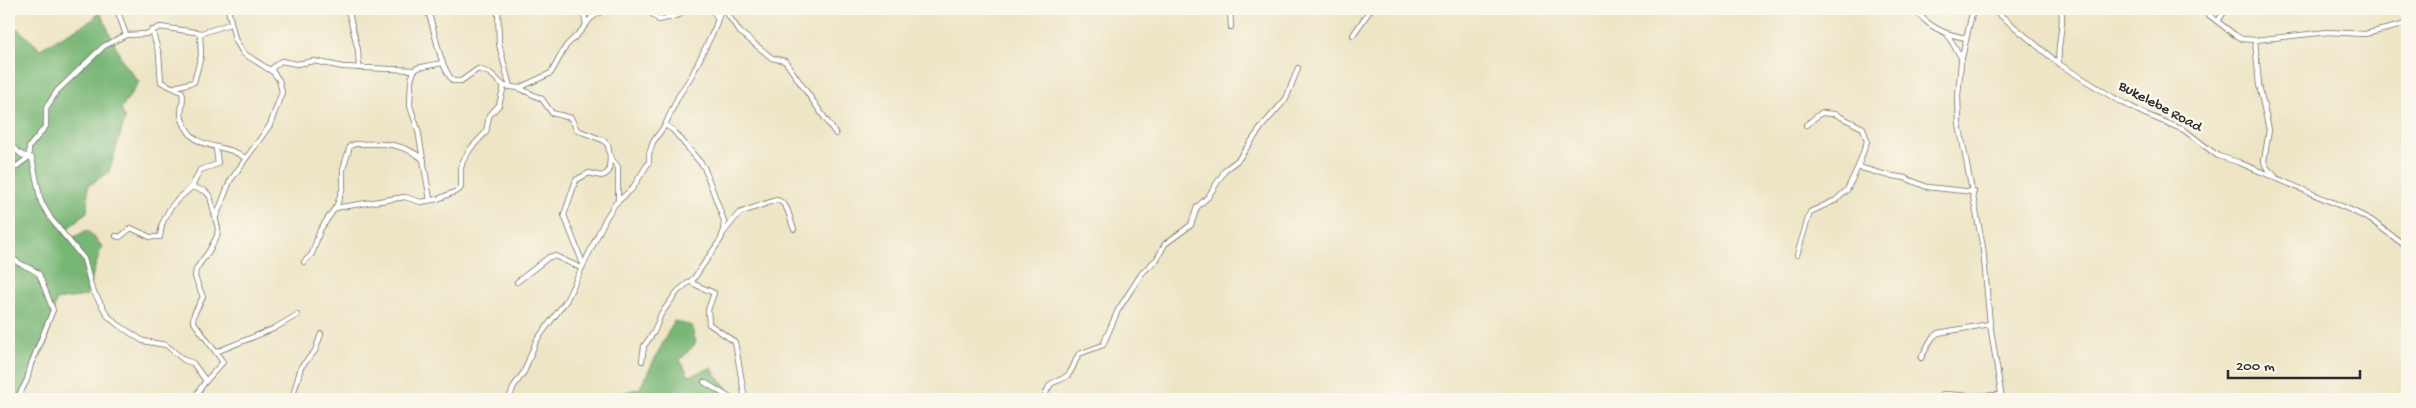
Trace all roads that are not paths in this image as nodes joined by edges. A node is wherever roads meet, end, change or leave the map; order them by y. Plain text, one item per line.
1 (117, 9) edge
2 (228, 9) edge
3 (348, 9) edge
4 (427, 9) edge
5 (498, 9) edge
6 (583, 9) edge
7 (605, 9) edge
8 (647, 9) edge
9 (672, 9) edge
10 (686, 9) edge
11 (712, 9) edge
12 (723, 9) edge
13 (1230, 9) edge
14 (1371, 9) edge
15 (1914, 9) edge
16 (1973, 9) edge
17 (1993, 9) edge
18 (2061, 9) edge
19 (2201, 9) edge
20 (2226, 9) edge
21 (668, 18) junction
22 (718, 18) junction
23 (2218, 21) junction
24 (230, 24) junction
25 (586, 24) junction
26 (2407, 24) edge
27 (1231, 27) dead end
28 (152, 30) junction
29 (200, 33) junction
30 (1947, 34) junction
31 (126, 35) junction
32 (1354, 35) dead end
33 (1966, 38) junction
34 (2255, 40) junction
35 (1962, 59) junction
36 (442, 63) junction
37 (2059, 64) junction
38 (358, 68) junction
39 (1298, 68) dead end
40 (270, 70) junction
41 (415, 70) junction
42 (504, 86) junction
43 (174, 87) junction
44 (510, 87) junction
45 (519, 88) junction
46 (665, 125) junction
47 (1806, 125) dead end
48 (836, 134) dead end
49 (9, 144) edge
50 (216, 148) junction
51 (29, 156) junction
52 (610, 157) junction
53 (245, 158) junction
54 (424, 160) junction
55 (1858, 167) junction
56 (9, 172) edge
57 (2276, 178) junction
58 (192, 187) junction
59 (1974, 192) junction
60 (430, 200) junction
61 (618, 201) junction
62 (335, 208) junction
63 (216, 217) junction
64 (794, 229) dead end
65 (723, 233) junction
66 (116, 236) dead end
67 (2407, 247) edge
68 (9, 252) edge
69 (1797, 255) dead end
70 (304, 262) dead end
71 (582, 266) junction
72 (693, 279) junction
73 (517, 282) dead end
74 (296, 315) dead end
75 (1990, 324) junction
76 (321, 334) dead end
77 (216, 352) junction
78 (1921, 358) dead end
79 (642, 361) dead end
80 (206, 381) junction
81 (704, 382) dead end
82 (1943, 394) dead end
83 (2001, 397) edge
84 (17, 399) edge
85 (193, 399) edge
86 (292, 399) edge
87 (509, 399) edge
88 (732, 399) edge
89 (745, 399) edge
90 (1044, 399) edge

1 - 31 street
2 - 24 street
3 - 38 street
4 - 36 street
5 - 44 street
6 - 25 street
7 - 25 street
8 - 21 street
9 - 21 street
10 - 21 street
11 - 22 street
12 - 22 street
12 - 48 street
13 - 27 street
14 - 32 street
15 - 30 street
16 - 33 street
17 - 37 street, Bukelebe Road
18 - 37 street
19 - 23 street
20 - 23 street
22 - 46 street
23 - 34 street
24 - 29 street
24 - 40 street
25 - 45 street
26 - 34 street
28 - 29 street
28 - 31 street
28 - 43 street
29 - 43 street
30 - 33 street
30 - 35 street
31 - 51 street
33 - 35 street
34 - 57 street
35 - 59 street
36 - 41 street
36 - 42 street
37 - 57 street, Bukelebe Road
38 - 40 street
38 - 41 street
39 - 90 street
40 - 53 street
41 - 54 street
42 - 44 street
42 - 60 street
43 - 50 street
44 - 45 street
45 - 52 street
46 - 61 street
46 - 65 street
47 - 55 street
49 - 51 street
50 - 53 street
50 - 58 street
51 - 56 street
51 - 80 street
52 - 61 street
52 - 71 street
53 - 63 street
54 - 60 street
54 - 62 street
55 - 59 street
55 - 69 street
57 - 67 street, Bukelebe Road
58 - 63 street
58 - 66 street
59 - 75 street
60 - 62 street
61 - 71 street
62 - 70 street
63 - 77 street
64 - 65 street
65 - 72 street
68 - 84 street
71 - 73 street
71 - 87 street
72 - 79 street
72 - 89 street
74 - 77 street
75 - 78 street
75 - 83 street
76 - 86 street
77 - 80 street
80 - 85 street
81 - 88 street
82 - 83 street

